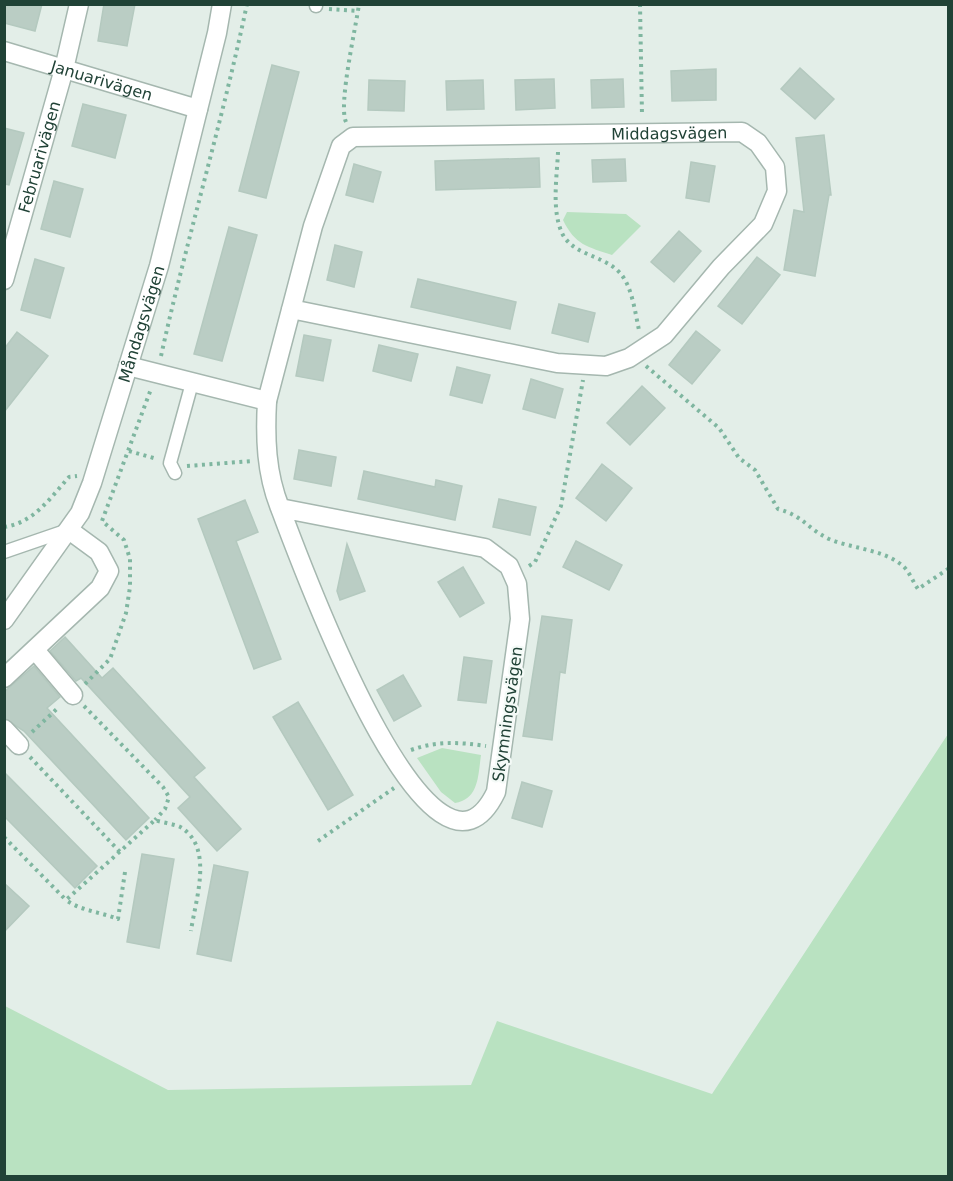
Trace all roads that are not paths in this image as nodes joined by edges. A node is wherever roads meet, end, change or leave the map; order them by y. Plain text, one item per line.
1 (79, 4) edge
2 (222, 4) edge
3 (4, 51) edge
4 (64, 69) junction
5 (198, 109) junction
6 (4, 280) edge
7 (291, 309) junction
8 (128, 366) junction
9 (192, 383) junction
10 (267, 401) junction
11 (173, 468) road end
12 (279, 508) junction
13 (69, 530) junction
14 (4, 552) edge
15 (4, 620) edge
16 (35, 650) junction
17 (4, 678) edge
18 (73, 695) road end
19 (4, 729) edge
20 (19, 746) road end

1 - 4 street, Februarivägen
2 - 5 street, Måndagsvägen
3 - 4 street, Januarivägen
4 - 5 street, Januarivägen
4 - 6 street, Februarivägen
5 - 8 street, Måndagsvägen
7 - 7 street, Middagsvägen
7 - 10 street
8 - 9 street
8 - 13 street, Måndagsvägen
9 - 10 street
9 - 11 lane
10 - 12 street, Skymningsvägen
12 - 12 street, Skymningsvägen
13 - 14 lane
13 - 15 street, Måndagsvägen
13 - 16 street
16 - 17 street
16 - 18 street
19 - 20 street

